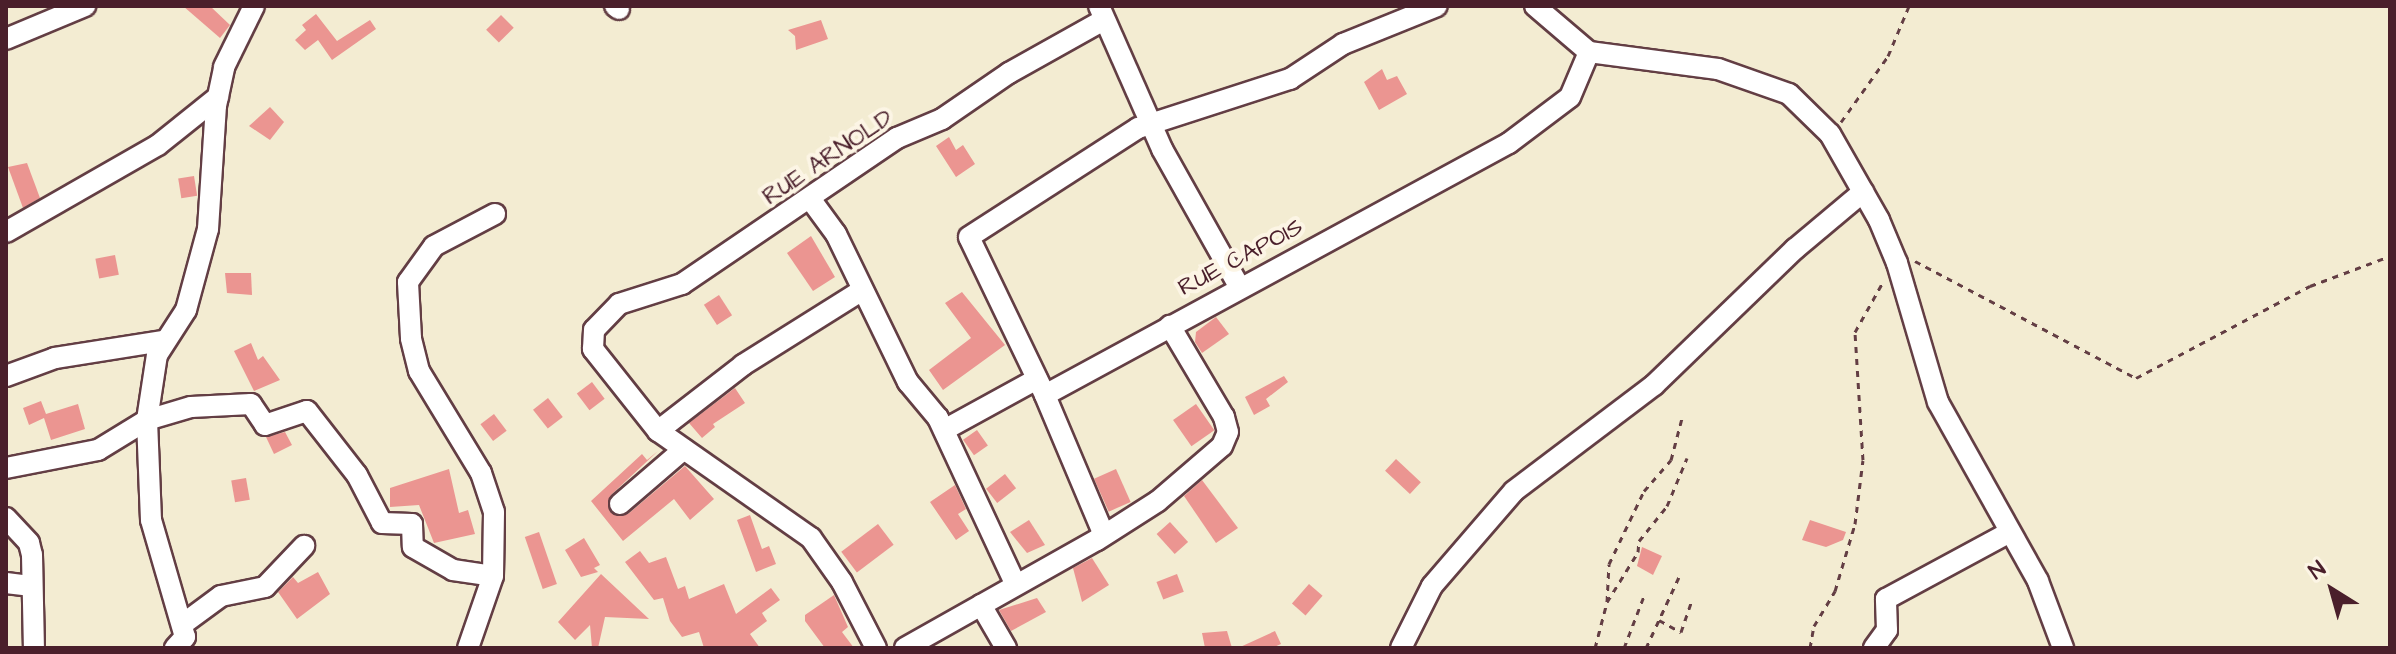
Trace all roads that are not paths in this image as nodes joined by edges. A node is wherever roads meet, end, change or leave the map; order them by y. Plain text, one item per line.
1 (85, 6) edge
2 (254, 6) edge
3 (1437, 6) edge
4 (1535, 6) edge
5 (1101, 13) edge
6 (6, 39) edge
7 (1589, 52) junction
8 (218, 97) junction
9 (1151, 124) junction
10 (1863, 192) junction
11 (811, 200) junction
12 (495, 214) dead end
13 (6, 232) edge
14 (1239, 286) junction
15 (861, 291) junction
16 (1170, 326) junction
17 (162, 341) junction
18 (9, 367) edge
19 (1041, 387) junction
20 (147, 420) junction
21 (944, 430) junction
22 (658, 431) junction
23 (684, 449) junction
24 (6, 468) edge
25 (620, 504) dead end
26 (6, 518) edge
27 (2010, 532) junction
28 (1104, 535) junction
29 (304, 546) dead end
30 (493, 576) junction
31 (6, 583) edge
32 (1016, 585) junction
33 (32, 586) junction
34 (981, 605) junction
35 (183, 624) junction
36 (34, 648) edge
37 (175, 648) edge
38 (468, 648) edge
39 (876, 648) edge
40 (905, 648) edge
41 (1006, 648) edge
42 (1401, 648) edge
43 (1874, 648) edge
44 (2063, 648) edge

1 - 6 street
2 - 8 street
3 - 9 street
4 - 7 street
5 - 9 street, RUE ARNOLD
5 - 11 street, RUE ARNOLD
7 - 10 street
7 - 14 street, RUE CAPOIS
8 - 13 street
8 - 17 street
9 - 14 street, RUE ARNOLD
9 - 19 street
10 - 27 street
10 - 42 street
11 - 15 street
11 - 22 street, RUE ARNOLD
12 - 30 street
14 - 16 street, RUE CAPOIS
15 - 21 street
15 - 22 street
16 - 19 street
16 - 28 street, RUE CAPOIS
17 - 18 street
17 - 20 street
19 - 21 street
19 - 28 street
20 - 24 street
20 - 30 street
20 - 35 street
21 - 32 street
22 - 23 street, RUE ARNOLD
23 - 25 street
23 - 39 street, RUE ARNOLD
26 - 33 street
27 - 43 street
27 - 44 street
28 - 32 street, RUE CAPOIS
29 - 35 street
30 - 38 street
31 - 33 street
32 - 34 street, RUE CAPOIS
33 - 36 street
34 - 40 street, RUE CAPOIS
34 - 41 street
35 - 37 street

